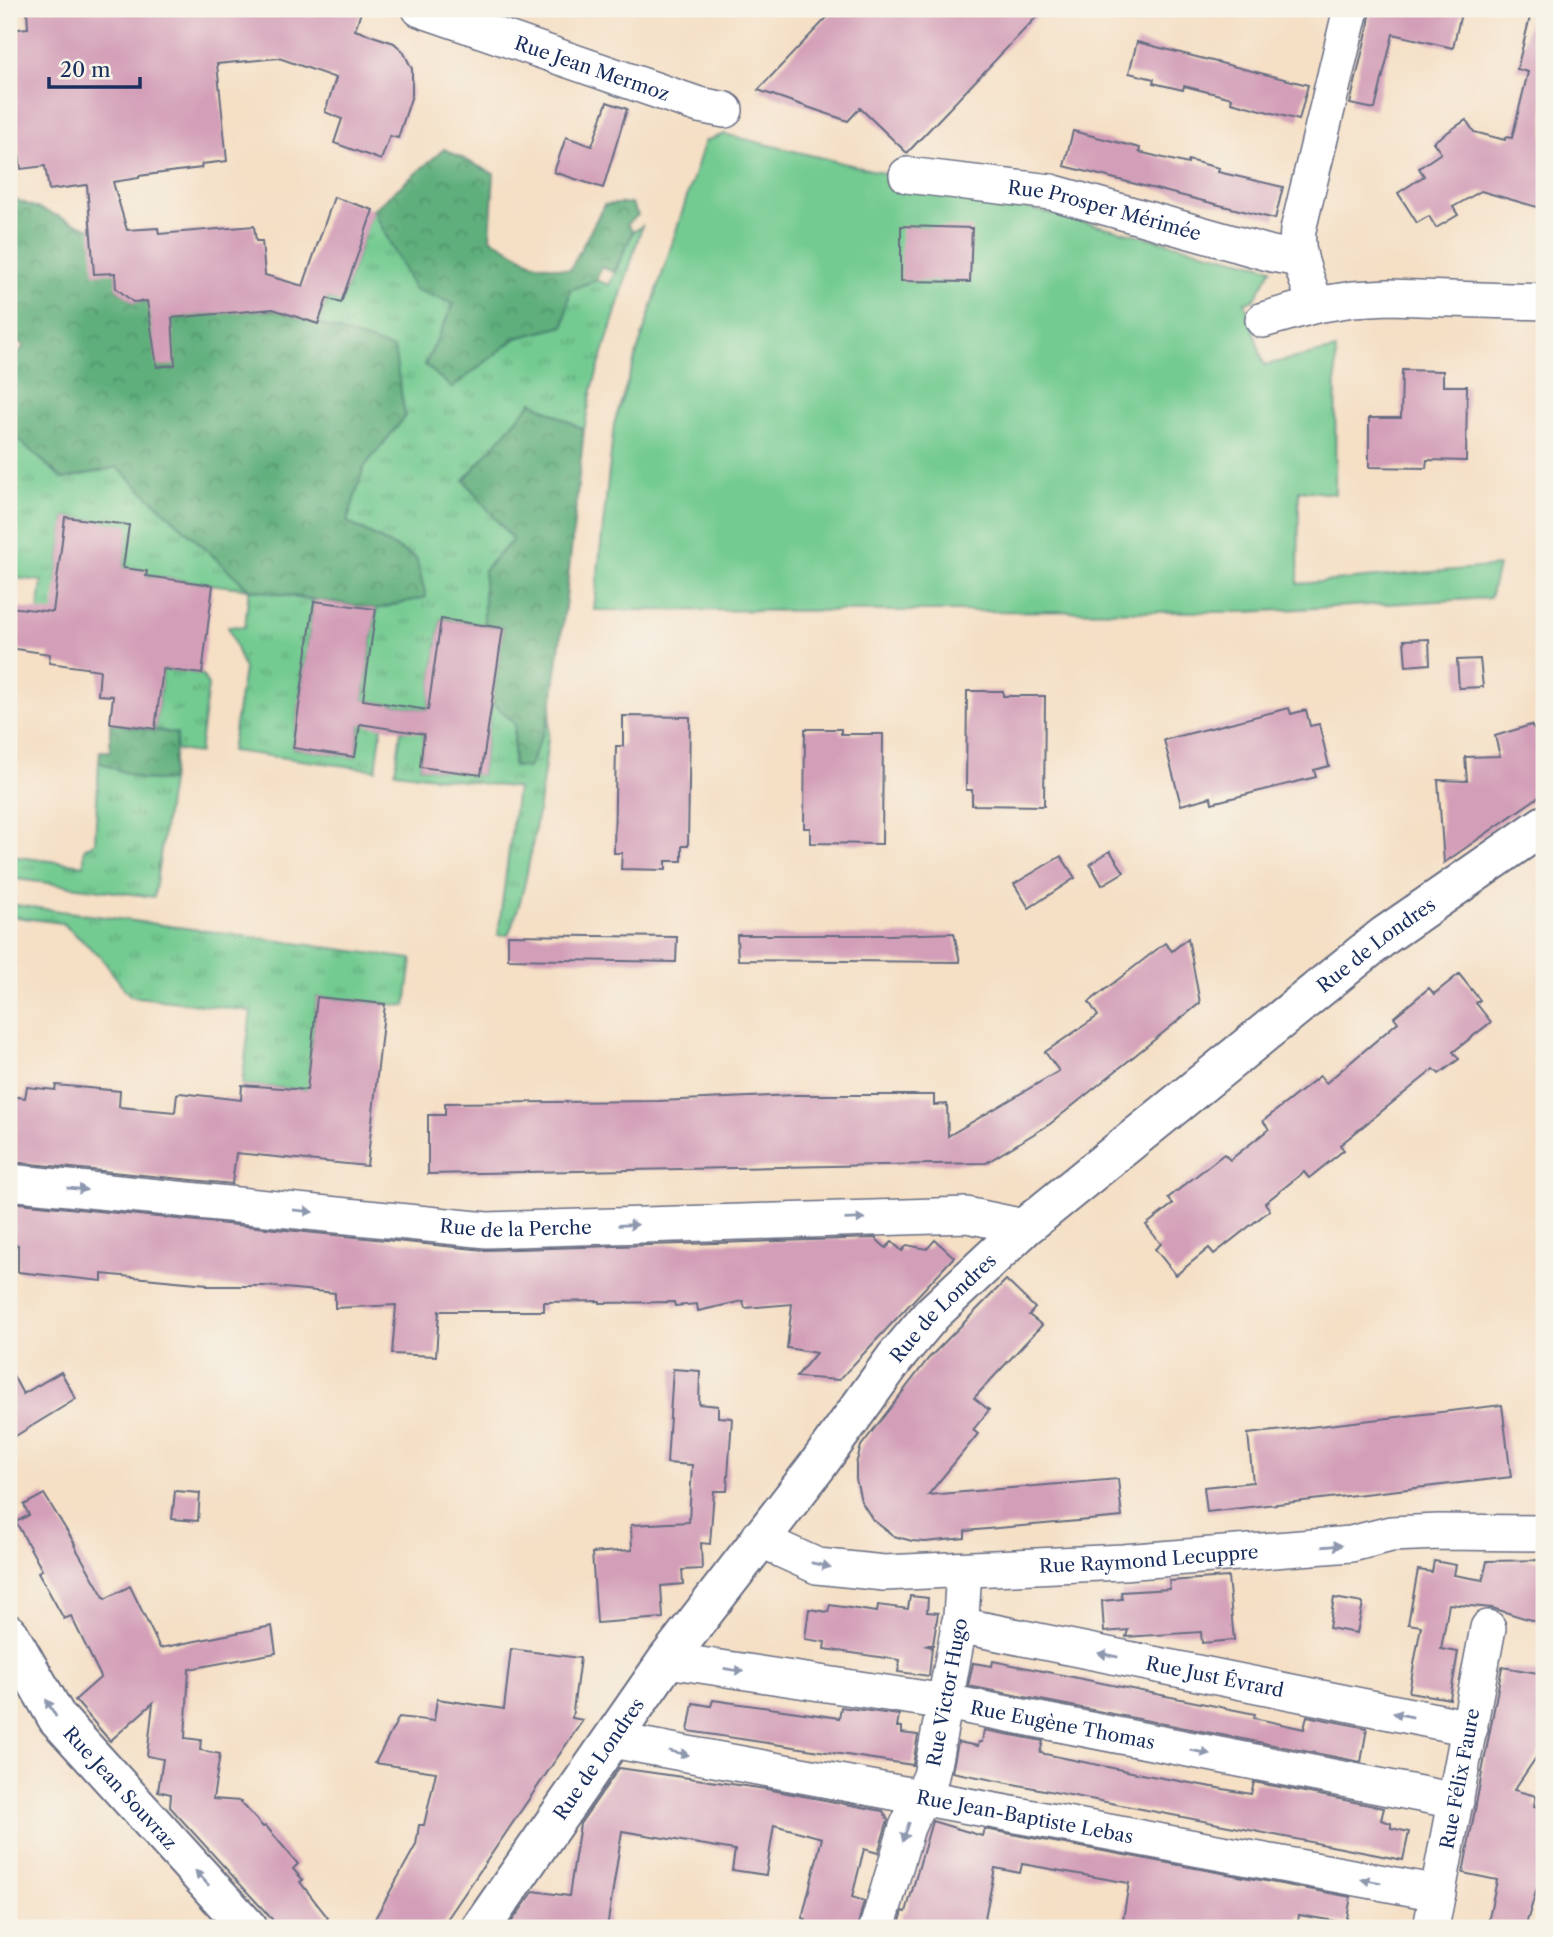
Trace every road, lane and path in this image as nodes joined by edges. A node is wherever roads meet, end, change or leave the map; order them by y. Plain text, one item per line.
1 (420, 9) edge
2 (1351, 9) edge
3 (725, 110) dead end
4 (907, 175) dead end
5 (1300, 259) junction
6 (1544, 302) edge
7 (1316, 305) junction
8 (1263, 320) dead end
9 (1544, 825) edge
10 (9, 1182) edge
11 (1024, 1227) junction
12 (1544, 1533) edge
13 (760, 1536) junction
14 (964, 1571) junction
15 (959, 1625) junction
16 (1488, 1628) dead end
17 (9, 1634) edge
18 (667, 1660) junction
19 (946, 1702) junction
20 (1469, 1728) junction
21 (612, 1740) junction
22 (922, 1798) junction
23 (1456, 1801) junction
24 (1438, 1893) junction
25 (248, 1928) edge
26 (481, 1928) edge
27 (877, 1928) edge
28 (1431, 1928) edge

1 - 3 street, Rue Jean Mermoz
2 - 5 street
4 - 5 street, Rue Prosper Mérimée
5 - 7 street
6 - 7 street
7 - 8 street
9 - 11 street, Rue de Londres
10 -> 11 street, Rue de la Perche
11 - 13 street, Rue de Londres
14 -> 12 street, Rue Raymond Lecuppre
13 -> 14 street, Rue Raymond Lecuppre
13 - 18 street, Rue de Londres
14 - 15 street, Rue Victor Hugo
15 - 19 street, Rue Victor Hugo
20 -> 15 street, Rue Just Évrard
16 - 20 street, Rue Félix Faure
25 -> 17 street, Rue Jean Souvraz
18 -> 19 street, Rue Eugène Thomas
18 - 21 street, Rue de Londres
19 - 22 street, Rue Victor Hugo
19 -> 23 street, Rue Eugène Thomas
20 - 23 street, Rue Félix Faure
21 -> 22 street, Rue Jean-Baptiste Lebas
21 - 26 street, Rue de Londres
24 -> 22 street, Rue Jean-Baptiste Lebas
22 -> 27 street, Rue Victor Hugo
23 - 24 street, Rue Félix Faure
24 - 28 street, Rue Félix Faure

